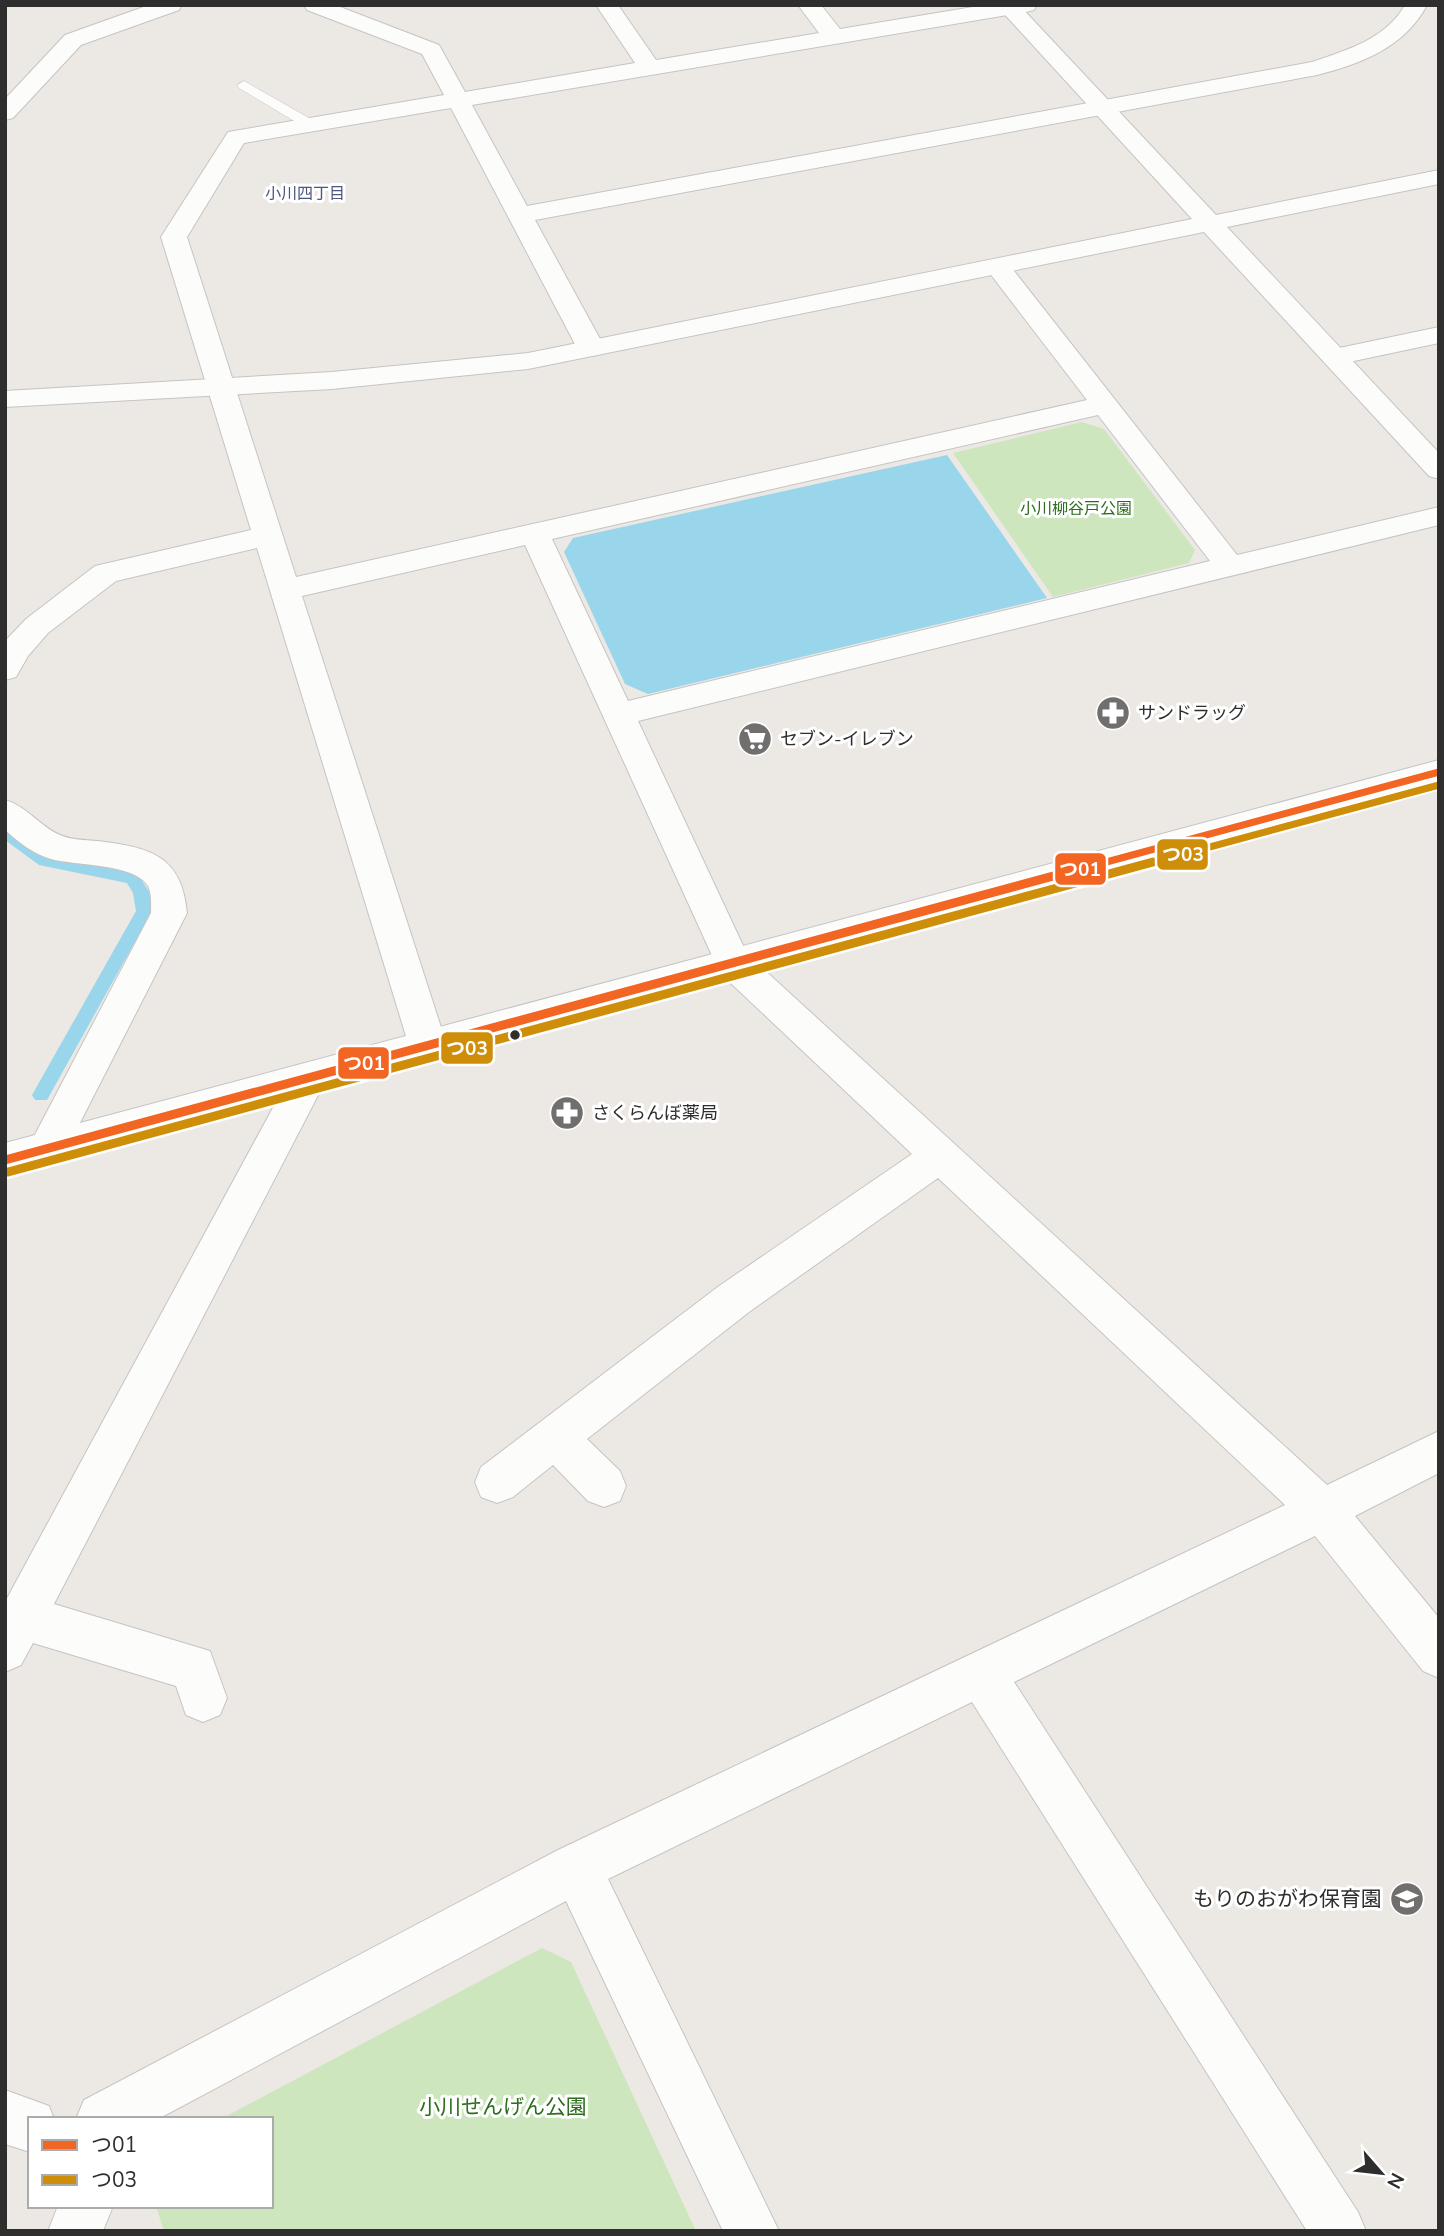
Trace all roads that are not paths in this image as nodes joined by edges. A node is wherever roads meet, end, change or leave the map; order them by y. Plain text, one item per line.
1 (171, 5) edge
2 (315, 5) edge
3 (607, 5) edge
4 (809, 5) edge
5 (1416, 5) edge
6 (1014, 6) edge
7 (834, 37) junction
8 (649, 67) junction
9 (244, 85) dead end
10 (458, 100) junction
11 (1102, 107) junction
12 (5, 113) edge
13 (311, 125) junction
14 (1439, 177) edge
15 (520, 215) junction
16 (1210, 224) junction
17 (998, 267) junction
18 (1439, 335) edge
19 (591, 348) junction
20 (1335, 357) junction
21 (220, 388) junction
22 (5, 399) edge
23 (1103, 405) junction
24 (1439, 470) edge
25 (1439, 516) edge
26 (535, 534) junction
27 (266, 536) junction
28 (1230, 566) junction
29 (285, 590) junction
30 (37, 626) junction
31 (5, 632) edge
32 (5, 669) edge
33 (617, 715) junction
34 (1439, 772) edge
35 (5, 812) edge
36 (733, 963) junction
37 (428, 1046) junction
38 (308, 1078) junction
39 (47, 1148) junction
40 (941, 1156) junction
41 (5, 1160) edge
42 (555, 1437) junction
43 (1439, 1451) edge
44 (497, 1482) dead end
45 (604, 1486) dead end
46 (1322, 1510) junction
47 (14, 1633) edge
48 (1439, 1655) edge
49 (981, 1673) junction
50 (203, 1698) dead end
51 (576, 1868) junction
52 (5, 2116) edge
53 (107, 2117) edge
54 (28, 2124) edge
55 (85, 2208) edge
56 (100, 2208) edge
57 (75, 2231) edge
58 (107, 2231) edge
59 (752, 2231) edge
60 (1339, 2231) edge

1 - 12 street
2 - 10 street
3 - 8 street
4 - 7 street
5 - 11 street
6 - 7 street
6 - 11 street
7 - 8 street
8 - 10 street
9 - 13 lane
10 - 13 street
10 - 15 street
11 - 15 street
11 - 16 street
13 - 21 street
14 - 16 street
15 - 19 street
16 - 17 street
16 - 20 street
17 - 19 street
17 - 23 street
18 - 20 street
19 - 21 street
20 - 24 street
21 - 22 street
21 - 27 street
23 - 26 street
23 - 28 street
25 - 28 street
26 - 29 street
26 - 33 street
27 - 29 street
27 - 30 street
28 - 33 street
29 - 37 street
30 - 31 street
30 - 32 street
33 - 36 street
34 - 36 street
35 - 39 street
36 - 37 street
36 - 40 street
37 - 38 street
38 - 39 street
38 - 47 street
39 - 41 street
40 - 42 street
40 - 46 street
42 - 44 street
42 - 45 street
43 - 46 street
46 - 48 street
46 - 49 street
47 - 50 street
49 - 51 street
49 - 60 street
51 - 53 street
51 - 59 street
52 - 54 street
55 - 57 street
56 - 58 street

